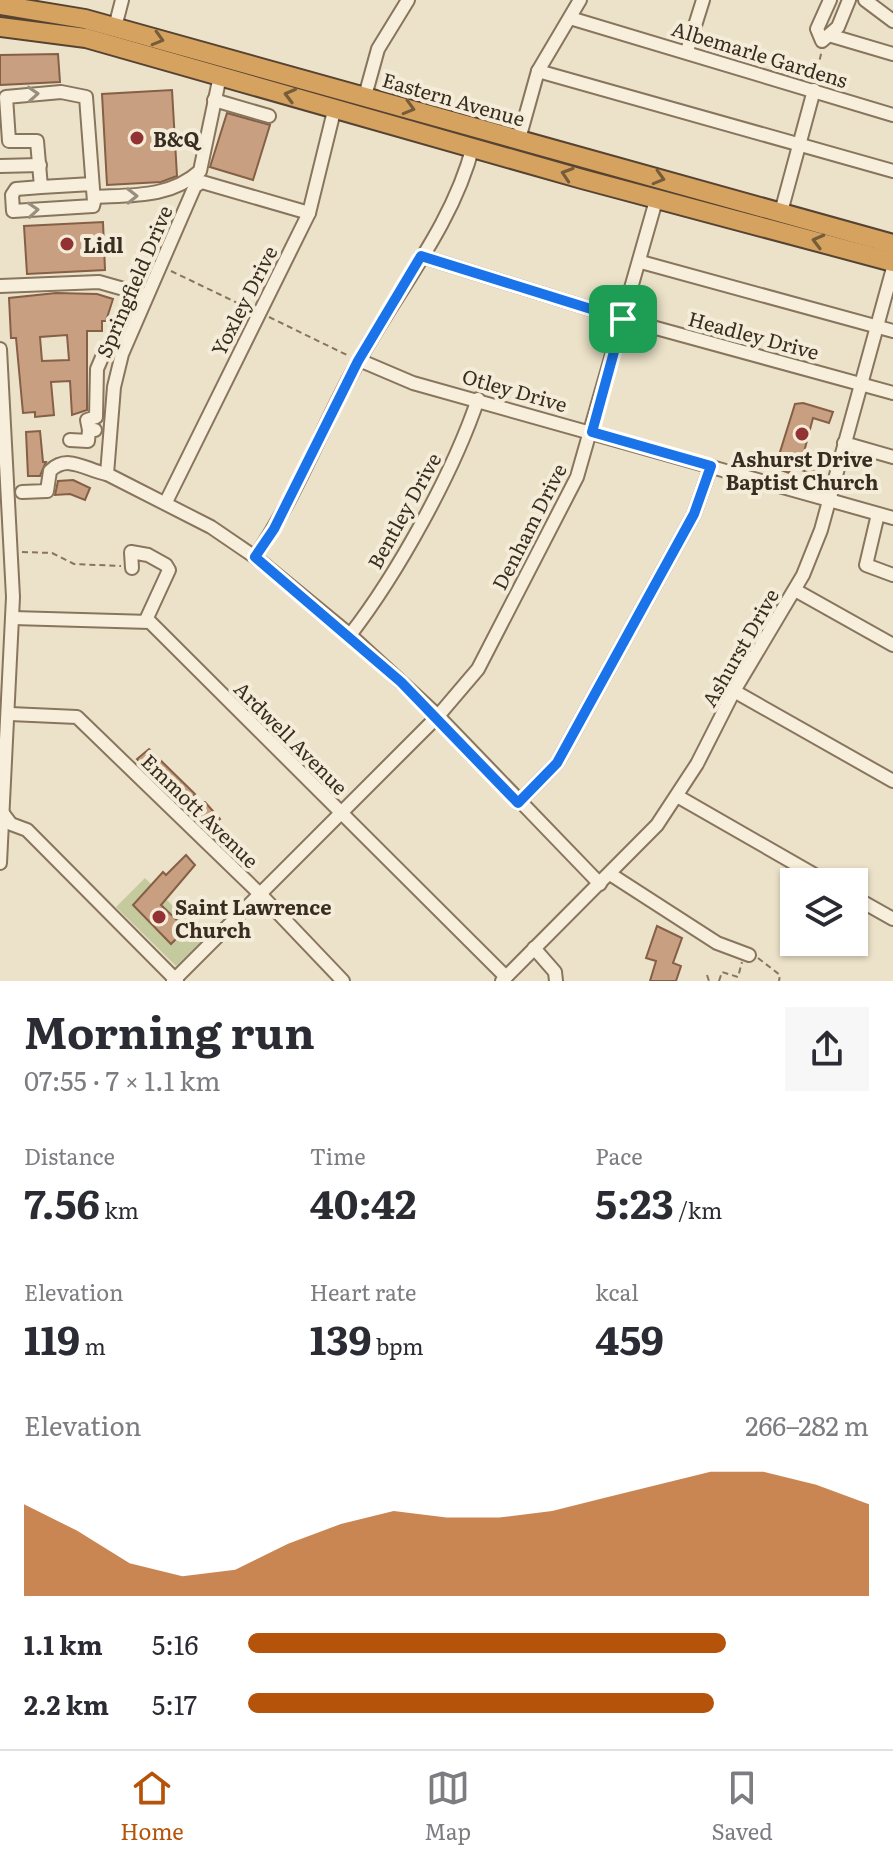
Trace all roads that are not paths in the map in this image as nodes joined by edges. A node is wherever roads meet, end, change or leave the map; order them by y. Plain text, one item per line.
1 (122, 0) edge
2 (408, 0) edge
3 (580, 0) edge
4 (703, 0) edge
5 (830, 0) edge
6 (849, 0) edge
7 (865, 0) edge
8 (0, 5) edge
9 (0, 17) edge
10 (570, 18) junction
11 (893, 21) edge
12 (115, 27) junction
13 (5, 31) edge
14 (86, 38) junction
15 (827, 38) junction
16 (687, 51) junction
17 (893, 54) edge
18 (538, 71) junction
19 (220, 76) junction
20 (813, 90) junction
21 (365, 96) junction
22 (214, 100) junction
23 (335, 107) junction
24 (893, 115) edge
25 (269, 116) dead end
26 (519, 139) junction
27 (473, 146) junction
28 (799, 146) junction
29 (40, 165) junction
30 (0, 166) edge
31 (893, 171) edge
32 (201, 176) junction
33 (41, 187) junction
34 (93, 190) junction
35 (657, 197) junction
36 (781, 212) junction
37 (309, 213) junction
38 (893, 244) edge
39 (421, 256) junction
40 (641, 262) junction
41 (893, 262) edge
42 (893, 268) edge
43 (0, 286) edge
44 (145, 295) junction
45 (623, 319) junction
46 (876, 327) junction
47 (893, 331) edge
48 (106, 348) dead end
49 (0, 349) edge
50 (359, 360) junction
51 (860, 384) junction
52 (893, 393) edge
53 (478, 399) junction
54 (89, 430) junction
55 (110, 430) junction
56 (592, 432) junction
57 (3, 435) edge
58 (70, 440) dead end
59 (844, 443) junction
60 (893, 457) edge
61 (711, 466) junction
62 (107, 474) junction
63 (22, 492) dead end
64 (829, 500) junction
65 (166, 502) junction
66 (878, 514) junction
67 (893, 518) edge
68 (255, 557) junction
69 (132, 565) road end
70 (893, 575) edge
71 (795, 590) junction
72 (6, 597) edge
73 (13, 618) junction
74 (146, 620) junction
75 (350, 635) junction
76 (893, 645) edge
77 (734, 691) junction
78 (10, 714) junction
79 (438, 716) junction
80 (893, 781) edge
81 (677, 796) junction
82 (518, 803) junction
83 (2, 813) edge
84 (339, 813) junction
85 (0, 863) edge
86 (803, 868) edge
87 (605, 879) junction
88 (262, 896) junction
89 (868, 905) edge
90 (893, 919) edge
91 (534, 948) junction
92 (747, 954) road end
93 (504, 979) edge
94 (175, 980) edge
95 (343, 981) edge
96 (556, 981) edge

1 - 12 street
2 - 21 street
3 - 10 street
4 - 16 street
5 - 15 street
6 - 15 street
7 - 11 street
8 - 12 highway, Eastern Avenue
9 - 14 highway
10 - 16 street, Albemarle Gardens
10 - 18 street
12 -> 21 highway, Eastern Avenue
13 - 14 highway, Eastern Avenue
14 - 19 highway, Eastern Avenue
15 - 17 street
16 - 20 street, Albemarle Gardens
18 - 26 street
18 - 28 street
19 - 22 street, Springfield Drive
23 -> 19 highway, Eastern Avenue
20 - 24 street, Albemarle Gardens
20 - 28 street
21 -> 26 highway, Eastern Avenue
22 - 25 street
22 - 32 street, Springfield Drive
23 - 27 highway, Eastern Avenue
23 - 37 street, Yoxley Drive
26 -> 36 highway, Eastern Avenue
35 -> 27 highway, Eastern Avenue
27 - 39 street
28 - 31 street
28 - 36 street
29 - 30 street
29 - 33 street
29 -> 34 street
34 -> 32 street
32 - 37 street
32 - 44 street, Springfield Drive
33 - 34 street
33 -> 34 street
35 - 40 street, Denham Drive
41 -> 35 highway, Eastern Avenue
36 - 38 highway, Eastern Avenue
37 - 65 street, Yoxley Drive
39 - 45 street, Headley Drive
39 - 50 street
40 - 45 street, Denham Drive
40 - 46 street
42 - 46 street, Ashurst Drive
43 - 44 street
44 - 55 street, Springfield Drive
45 - 51 street, Headley Drive
45 - 56 street, Denham Drive
46 - 47 street
46 - 51 street, Ashurst Drive
48 - 54 street
49 - 57 street
50 - 53 street, Otley Drive
50 - 68 street
51 - 52 street, Headley Drive
51 - 59 street, Ashurst Drive
53 - 56 street, Otley Drive
53 - 75 street, Bentley Drive
54 - 55 street
54 - 58 street
55 - 62 street, Springfield Drive
56 - 61 street, Otley Drive
56 - 79 street, Denham Drive
57 - 72 street
59 - 60 street
59 - 64 street, Ashurst Drive
61 - 64 street, Otley Drive
61 - 82 street
62 - 63 street
62 - 65 street
64 - 66 street, Otley Drive
64 - 71 street, Ashurst Drive
65 - 68 street
66 - 67 street, Otley Drive
66 - 70 street
68 - 75 street
69 - 74 street
71 - 76 street
71 - 77 street, Ashurst Drive
72 - 73 street
73 - 74 street
73 - 78 street
74 - 84 street, Ardwell Avenue
75 - 79 street
77 - 80 street
77 - 81 street, Ashurst Drive
78 - 83 street
78 - 88 street, Emmott Avenue
79 - 82 street
79 - 84 street, Denham Drive
81 - 86 street
81 - 87 street, Ashurst Drive
82 - 87 street
83 - 85 street
83 - 94 street
84 - 88 street, Denham Drive
84 - 93 street, Ardwell Avenue
87 - 91 street, Ashurst Drive
87 - 92 street
88 - 94 street, Denham Drive
88 - 95 street, Emmott Avenue
89 - 90 street
91 - 93 street, Ashurst Drive
91 - 96 street

